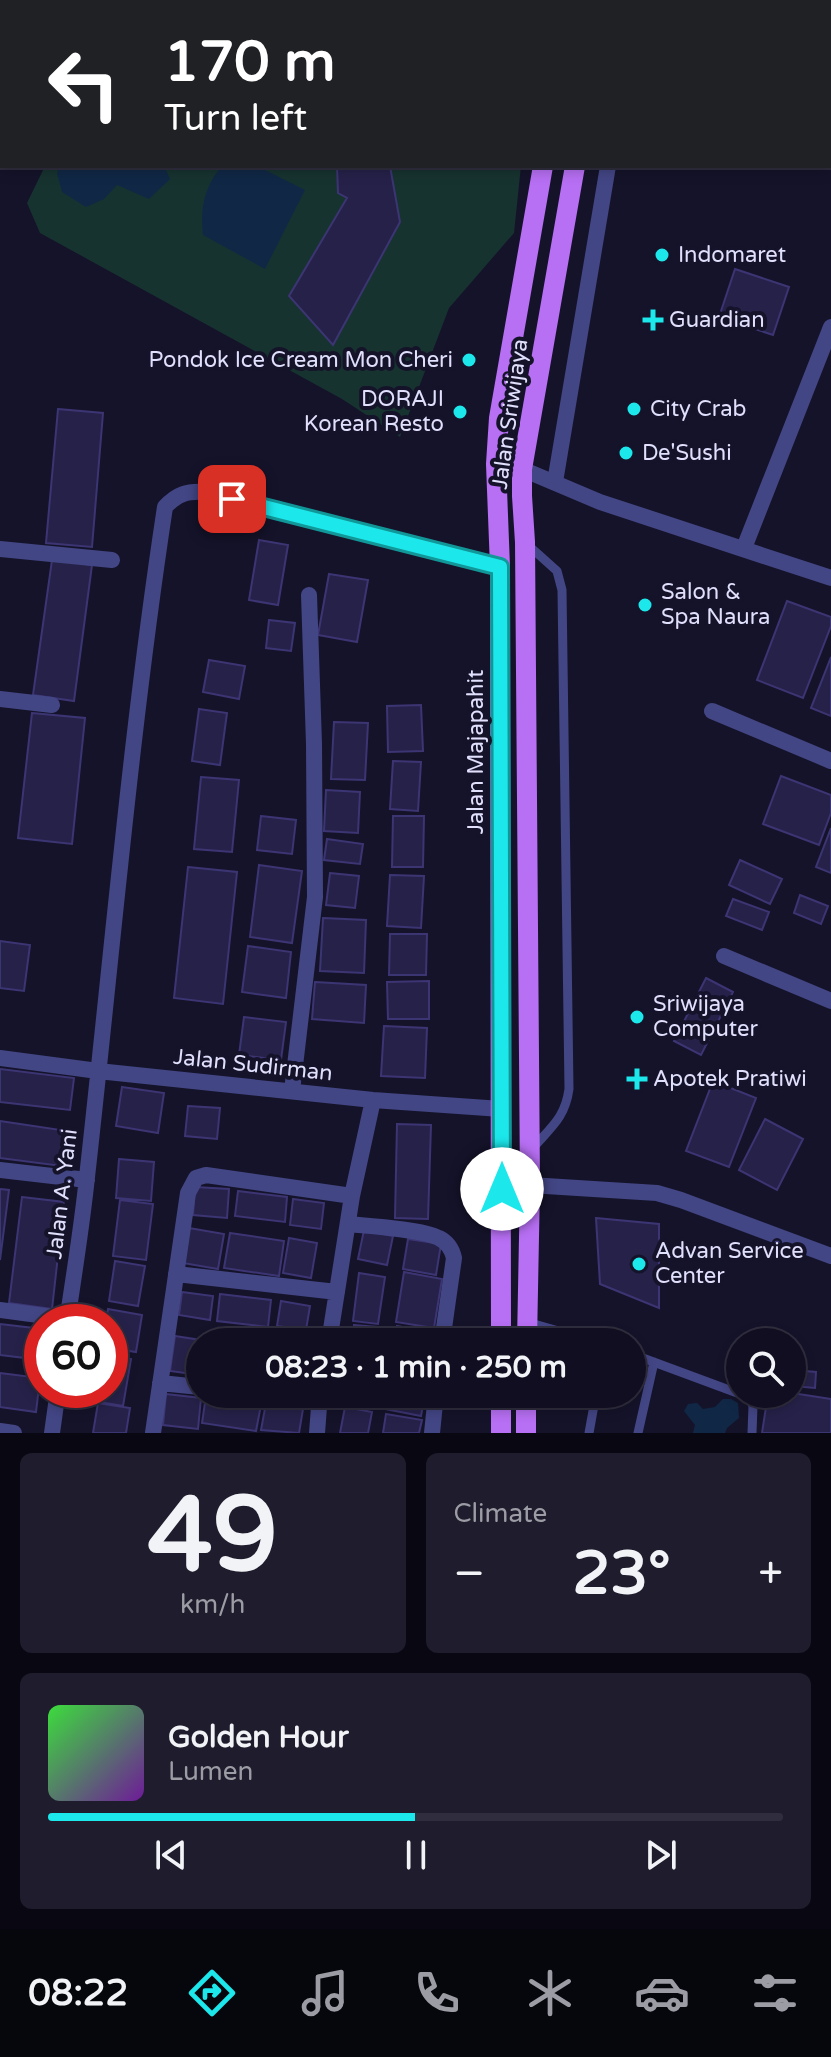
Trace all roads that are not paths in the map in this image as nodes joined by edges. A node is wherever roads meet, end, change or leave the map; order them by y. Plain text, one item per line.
1 (543, 168) edge
2 (575, 168) edge
3 (608, 168) edge
4 (831, 327) edge
5 (522, 469) junction
6 (555, 482) junction
7 (525, 542) junction
8 (744, 548) junction
9 (0, 549) edge
10 (112, 560) dead end
11 (500, 567) junction
12 (831, 578) edge
13 (309, 595) dead end
14 (0, 699) edge
15 (52, 705) dead end
16 (712, 711) dead end
17 (831, 761) edge
18 (501, 850) junction
19 (527, 850) junction
20 (724, 956) dead end
21 (831, 1001) edge
22 (0, 1058) edge
23 (98, 1071) junction
24 (292, 1091) junction
25 (373, 1100) junction
26 (501, 1109) junction
27 (529, 1153) junction
28 (0, 1170) edge
29 (87, 1180) junction
30 (530, 1185) junction
31 (352, 1196) junction
32 (348, 1224) junction
33 (831, 1256) edge
34 (176, 1274) junction
35 (337, 1292) junction
36 (70, 1304) edge
37 (0, 1310) edge
38 (24, 1314) edge
39 (331, 1328) edge
40 (444, 1328) edge
41 (501, 1328) edge
42 (527, 1328) edge
43 (646, 1359) edge
44 (654, 1362) junction
45 (160, 1383) junction
46 (186, 1386) edge
47 (726, 1389) edge
48 (55, 1408) edge
49 (319, 1408) edge
50 (435, 1408) edge
51 (501, 1408) edge
52 (526, 1408) edge
53 (593, 1408) edge
54 (753, 1408) edge
55 (0, 1431) edge
56 (14, 1433) edge
57 (52, 1433) edge
58 (153, 1433) edge
59 (317, 1433) edge
60 (432, 1433) edge
61 (501, 1433) edge
62 (526, 1433) edge
63 (589, 1433) edge
64 (638, 1433) edge
65 (752, 1433) edge

1 - 11 main road, Jalan Majapahit
2 - 5 main road, Jalan Sriwijaya
3 - 6 street
4 - 8 street
5 - 6 street
5 - 7 main road, Jalan Sriwijaya
6 - 8 street
7 - 19 main road, Jalan Sriwijaya
7 - 27 lane
8 - 12 street
9 - 10 street
11 - 18 main road, Jalan Majapahit
11 - 23 street, Jalan A. Yani
13 - 24 street
14 - 15 street
16 - 17 street
18 - 19 main road
18 - 26 main road, Jalan Majapahit
19 - 27 main road, Jalan Sriwijaya
20 - 21 street
22 - 23 street, Jalan Sudirman
23 - 24 street, Jalan Sudirman
23 - 29 street, Jalan A. Yani
24 - 25 street, Jalan Sudirman
25 - 26 street, Jalan Sudirman
25 - 31 street
26 - 41 main road, Jalan Majapahit
27 - 30 main road, Jalan Sriwijaya
28 - 29 street
29 - 36 street, Jalan A. Yani
30 - 33 street
30 - 42 main road, Jalan Sriwijaya
31 - 32 street
31 - 34 street
32 - 35 street
32 - 40 street
34 - 35 street
34 - 45 street
35 - 39 street
37 - 38 street
43 - 44 lane
44 - 47 lane
44 - 64 lane
45 - 46 street
45 - 58 street
48 - 57 street
49 - 59 street
50 - 60 street
51 - 61 main road
52 - 62 main road
53 - 63 lane
54 - 65 lane
55 - 56 street

